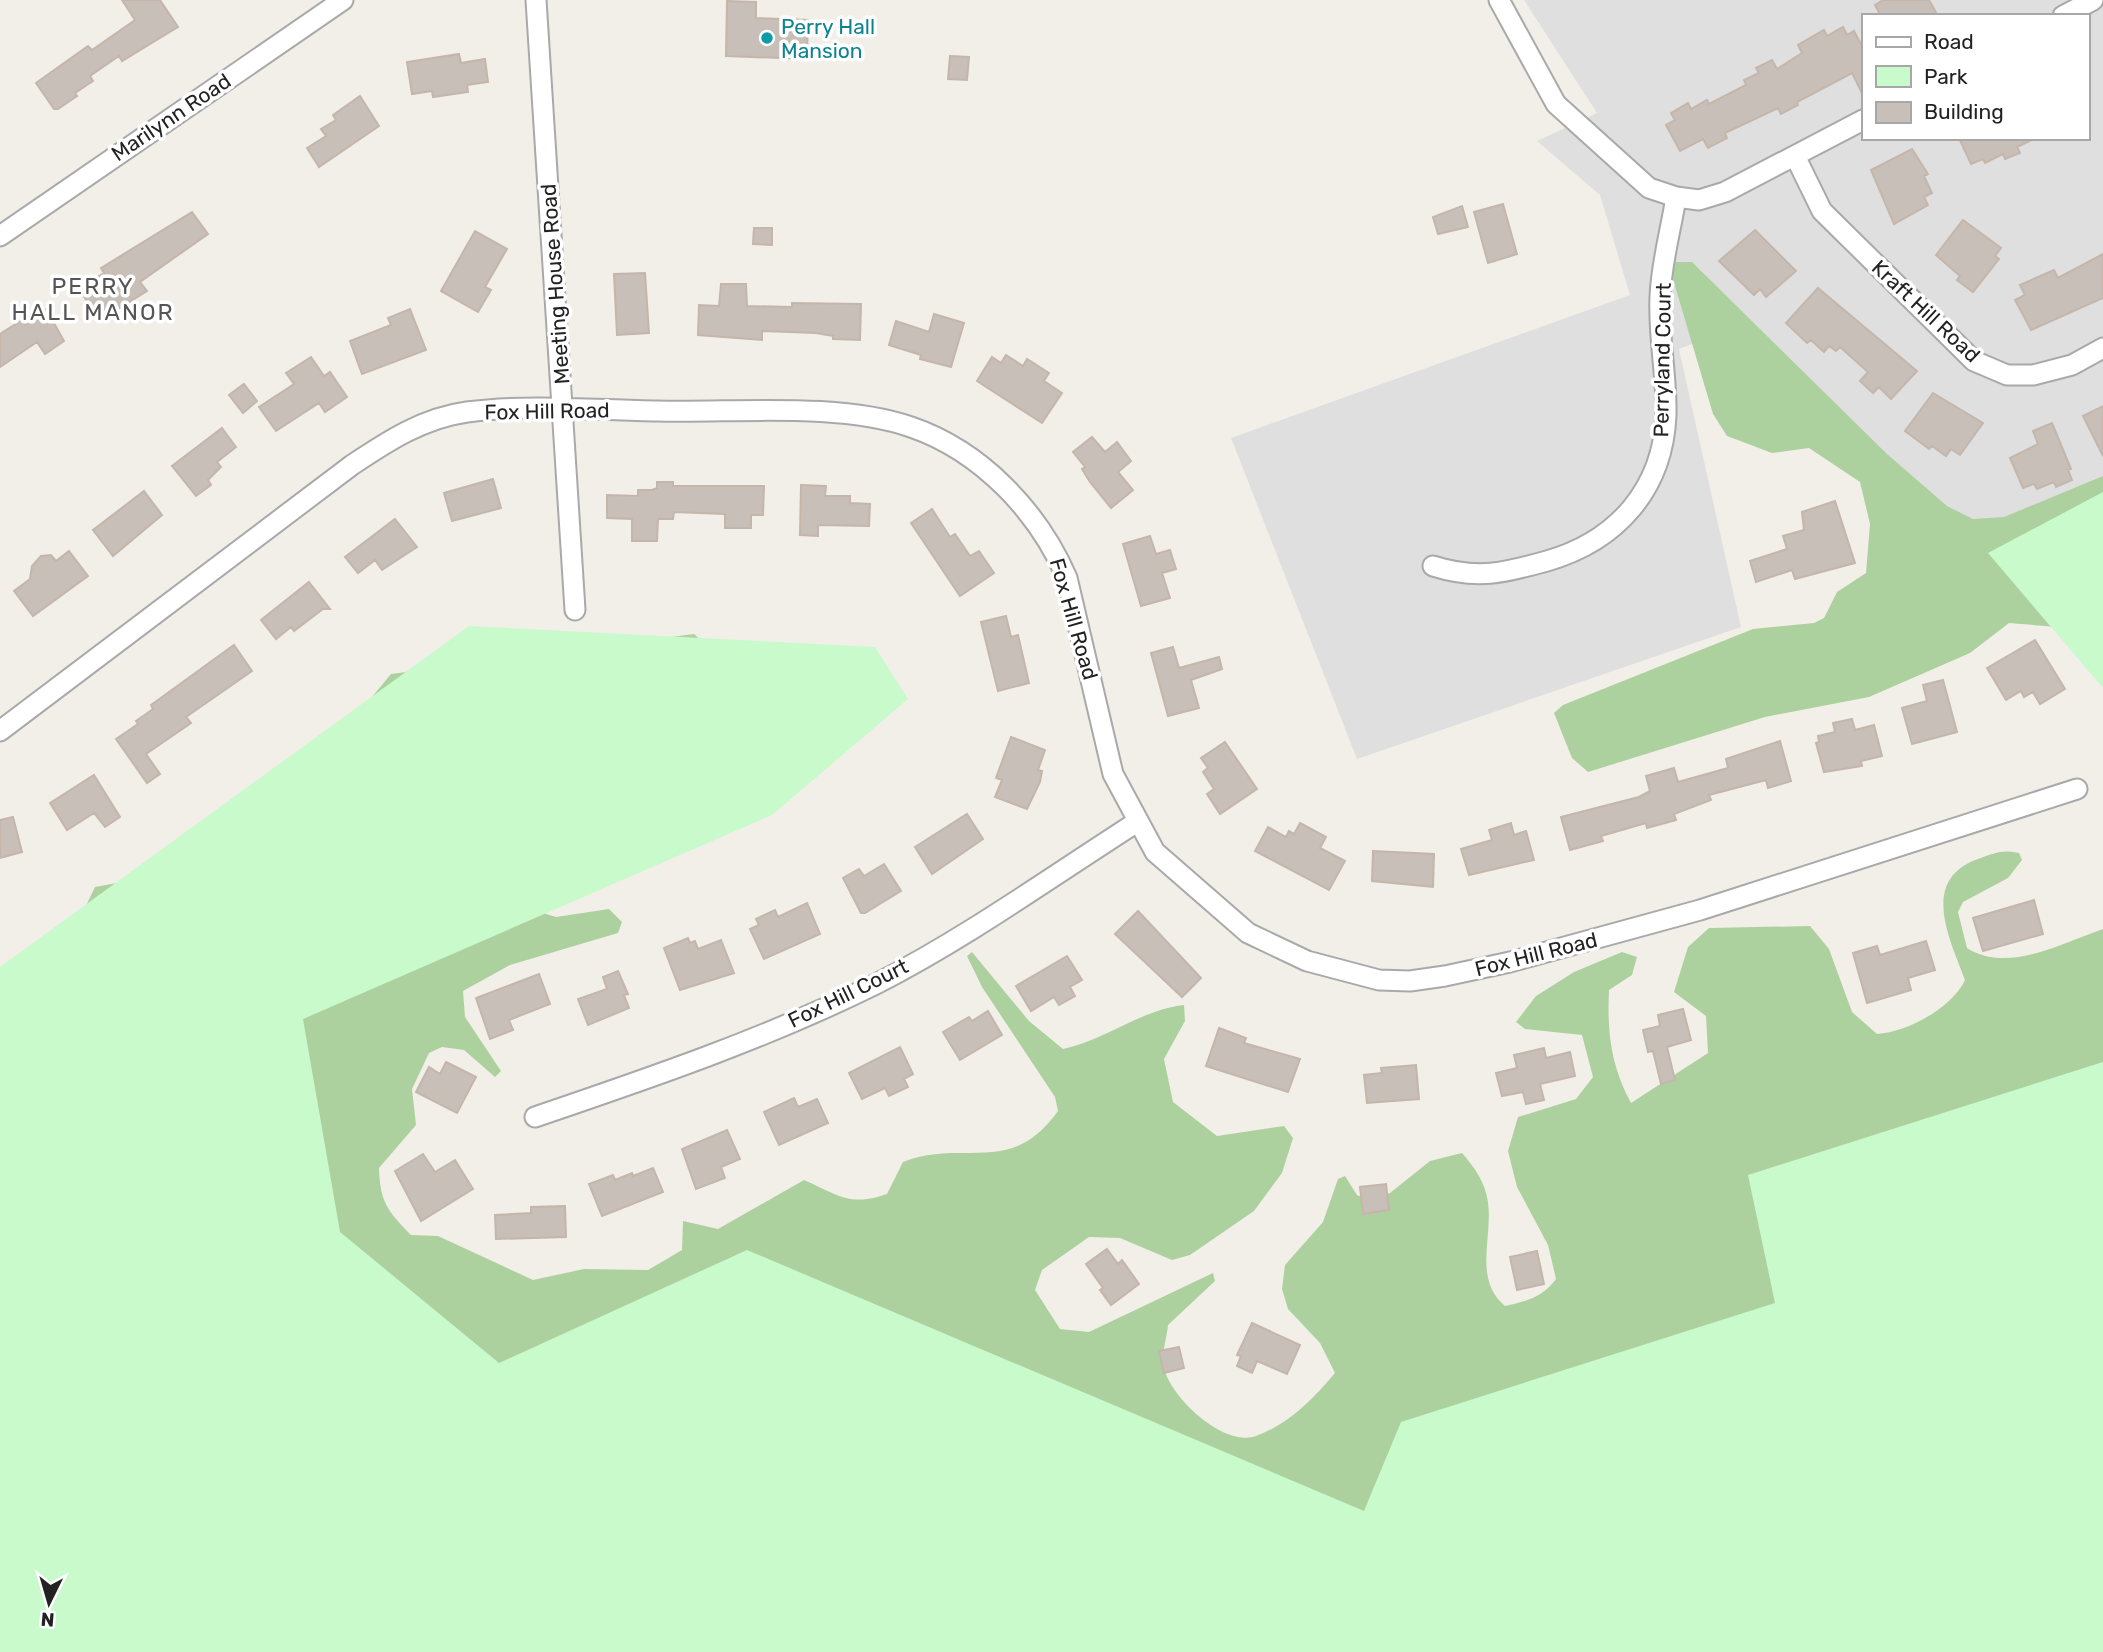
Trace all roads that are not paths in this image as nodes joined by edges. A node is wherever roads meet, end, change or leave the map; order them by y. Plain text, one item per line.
1 (343, 0) edge
2 (536, 0) edge
3 (1499, 0) edge
4 (2093, 0) edge
5 (2067, 14) edge
6 (1862, 121) edge
7 (1794, 156) junction
8 (1676, 197) junction
9 (0, 236) edge
10 (2103, 348) edge
11 (563, 407) junction
12 (1433, 566) dead end
13 (575, 610) dead end
14 (0, 731) edge
15 (2077, 789) dead end
16 (1137, 822) junction
17 (536, 1117) dead end

1 - 9 street, Marilynn Road
2 - 11 street, Meeting House Road
3 - 8 street
4 - 5 street
6 - 7 street
7 - 8 street
7 - 10 street, Kraft Hill Road
8 - 12 street, Perryland Court
11 - 13 street, Meeting House Road
11 - 14 street, Fox Hill Road
11 - 16 street, Fox Hill Road
15 - 16 street, Fox Hill Road
16 - 17 street, Fox Hill Court

